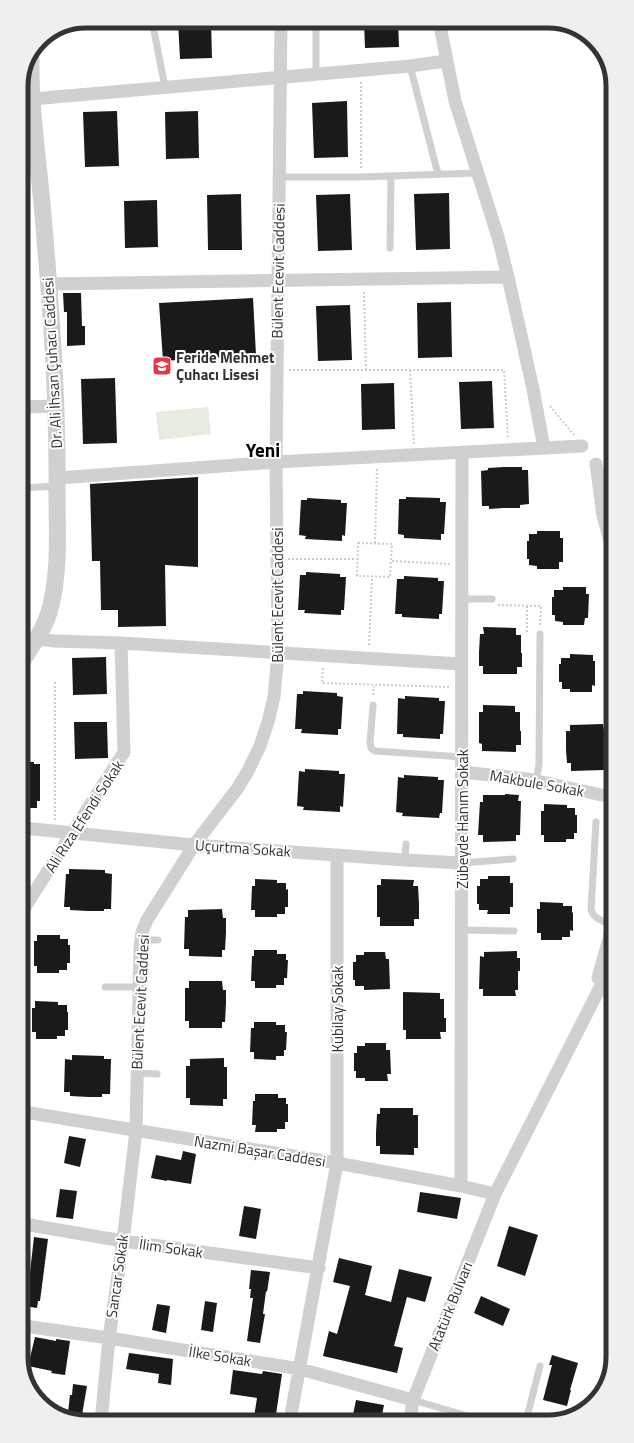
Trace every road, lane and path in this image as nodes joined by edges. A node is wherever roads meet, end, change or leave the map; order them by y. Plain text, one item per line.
1 (153, 28) edge
2 (282, 28) edge
3 (316, 28) edge
4 (439, 28) edge
5 (446, 61) junction
6 (410, 66) junction
7 (360, 70) junction
8 (30, 73) edge
9 (316, 73) junction
10 (282, 76) junction
11 (165, 87) junction
12 (28, 90) edge
13 (28, 100) edge
14 (28, 108) edge
15 (477, 172) junction
16 (438, 174) junction
17 (391, 176) junction
18 (280, 177) junction
19 (362, 177) junction
20 (390, 248) dead end
21 (508, 277) junction
22 (364, 279) junction
23 (278, 280) junction
24 (49, 284) junction
25 (277, 370) junction
26 (366, 370) junction
27 (410, 370) junction
28 (56, 406) junction
29 (28, 407) edge
30 (582, 446) dead end
31 (544, 448) junction
32 (508, 450) junction
33 (462, 452) junction
34 (415, 455) junction
35 (377, 457) junction
36 (276, 462) junction
37 (596, 464) dead end
38 (58, 482) junction
39 (28, 487) edge
40 (606, 526) edge
41 (376, 543) junction
42 (277, 559) junction
43 (357, 559) junction
44 (392, 561) junction
45 (461, 565) junction
46 (372, 577) junction
47 (461, 599) junction
48 (492, 599) dead end
49 (498, 605) dead end
50 (527, 606) junction
51 (528, 634) dead end
52 (540, 634) joint
53 (37, 639) junction
54 (121, 643) junction
55 (28, 652) edge
56 (278, 652) junction
57 (369, 658) junction
58 (461, 664) junction
59 (55, 682) dead end
60 (322, 683) dead end
61 (461, 687) junction
62 (373, 705) dead end
63 (462, 757) junction
64 (462, 772) junction
65 (536, 780) junction
66 (606, 796) edge
67 (596, 822) dead end
68 (28, 828) edge
69 (55, 831) junction
70 (74, 832) junction
71 (406, 844) dead end
72 (194, 845) junction
73 (337, 855) junction
74 (513, 859) dead end
75 (405, 860) junction
76 (462, 863) junction
77 (28, 902) edge
78 (606, 923) edge
79 (462, 930) junction
80 (514, 931) dead end
81 (140, 940) junction
82 (158, 940) dead end
83 (606, 950) edge
84 (606, 976) edge
85 (139, 986) junction
86 (105, 987) dead end
87 (591, 1005) junction
88 (137, 1073) junction
89 (157, 1074) dead end
90 (28, 1113) edge
91 (136, 1131) junction
92 (337, 1163) junction
93 (461, 1186) junction
94 (495, 1194) junction
95 (28, 1225) edge
96 (123, 1241) junction
97 (319, 1268) junction
98 (28, 1327) edge
99 (109, 1338) junction
100 (540, 1366) dead end
101 (300, 1369) junction
102 (413, 1400) junction
103 (102, 1415) edge
104 (291, 1415) edge
105 (411, 1415) edge
106 (464, 1415) edge
107 (526, 1415) edge

1 - 11 lane
2 - 10 street, Bülent Ecevit Caddesi
3 - 9 lane
4 - 5 street
5 - 6 street
5 - 15 street
6 - 7 street
6 - 16 lane
7 - 9 street
7 - 19 path
8 - 12 street, Dr. Ali İhsan Çuhacı Caddesi
9 - 10 street
10 - 11 street
10 - 18 street, Bülent Ecevit Caddesi
11 - 13 street
14 - 24 street, Dr. Ali İhsan Çuhacı Caddesi
15 - 16 lane
15 - 21 street
16 - 17 lane
17 - 19 lane
17 - 20 lane
18 - 19 lane
18 - 23 street, Bülent Ecevit Caddesi
21 - 22 street
21 - 31 street
22 - 23 street
22 - 26 path
23 - 24 street
23 - 25 street, Bülent Ecevit Caddesi
24 - 28 street, Dr. Ali İhsan Çuhacı Caddesi
25 - 26 path
25 - 36 street, Bülent Ecevit Caddesi
26 - 27 path
27 - 32 path
27 - 34 path
28 - 29 street
28 - 38 street, Dr. Ali İhsan Çuhacı Caddesi
30 - 31 street
31 - 32 street
32 - 33 street
33 - 34 street
33 - 45 street, Zübeyde Hanım Sokak
34 - 35 street
35 - 36 street
35 - 41 path
36 - 38 street
36 - 42 street, Bülent Ecevit Caddesi
37 - 40 street
38 - 39 lane
38 - 53 street, Dr. Ali İhsan Çuhacı Caddesi
41 - 43 path
41 - 44 path
42 - 43 path
42 - 56 street, Bülent Ecevit Caddesi
43 - 46 path
44 - 45 path
44 - 46 path
45 - 47 street, Zübeyde Hanım Sokak
46 - 57 path
47 - 48 lane
47 - 58 street, Zübeyde Hanım Sokak
49 - 50 path
50 - 51 path
50 - 52 path
52 - 65 lane
53 - 54 street
53 - 55 street, Dr. Ali İhsan Çuhacı Caddesi
54 - 56 street
54 - 70 street, Ali Rıza Efendi Sokak
56 - 57 street
56 - 72 street, Bülent Ecevit Caddesi
57 - 58 street
58 - 61 street, Zübeyde Hanım Sokak
59 - 69 path
60 - 61 path
61 - 63 street, Zübeyde Hanım Sokak
62 - 63 lane
63 - 64 street, Zübeyde Hanım Sokak
64 - 65 street, Makbule Sokak
64 - 76 street, Zübeyde Hanım Sokak
65 - 66 street, Makbule Sokak
67 - 78 lane
68 - 69 street, Uçurtma Sokak
69 - 70 street, Uçurtma Sokak
70 - 72 street, Uçurtma Sokak
70 - 77 street, Ali Rıza Efendi Sokak
71 - 75 lane
72 - 73 street, Uçurtma Sokak
72 - 81 street, Bülent Ecevit Caddesi
73 - 75 street, Uçurtma Sokak
73 - 92 street, Kubilay Sokak
74 - 76 lane
75 - 76 street, Uçurtma Sokak
76 - 79 street, Zübeyde Hanım Sokak
79 - 80 lane
79 - 93 street, Zübeyde Hanım Sokak
81 - 82 lane
81 - 85 street, Bülent Ecevit Caddesi
83 - 87 street
84 - 87 street
85 - 86 lane
85 - 88 street, Bülent Ecevit Caddesi
87 - 94 street, Atatürk Bulvarı
88 - 89 lane
88 - 91 street, Bülent Ecevit Caddesi
90 - 91 street, Nazmi Başar Caddesi
91 - 92 street, Nazmi Başar Caddesi
91 - 96 street, Sancar Sokak
92 - 93 street, Nazmi Başar Caddesi
92 - 97 street, Kubilay Sokak
93 - 94 street, Nazmi Başar Caddesi
94 - 102 street, Atatürk Bulvarı
95 - 96 street, İlim Sokak
96 - 97 street, İlim Sokak
96 - 99 street, Sancar Sokak
97 - 101 street, Kubilay Sokak
98 - 99 street, İlke Sokak
99 - 101 street, İlke Sokak
99 - 103 street, Sancar Sokak
100 - 107 lane
101 - 102 street, İlke Sokak
101 - 104 street, Kubilay Sokak
102 - 105 street, Atatürk Bulvarı
102 - 106 lane

